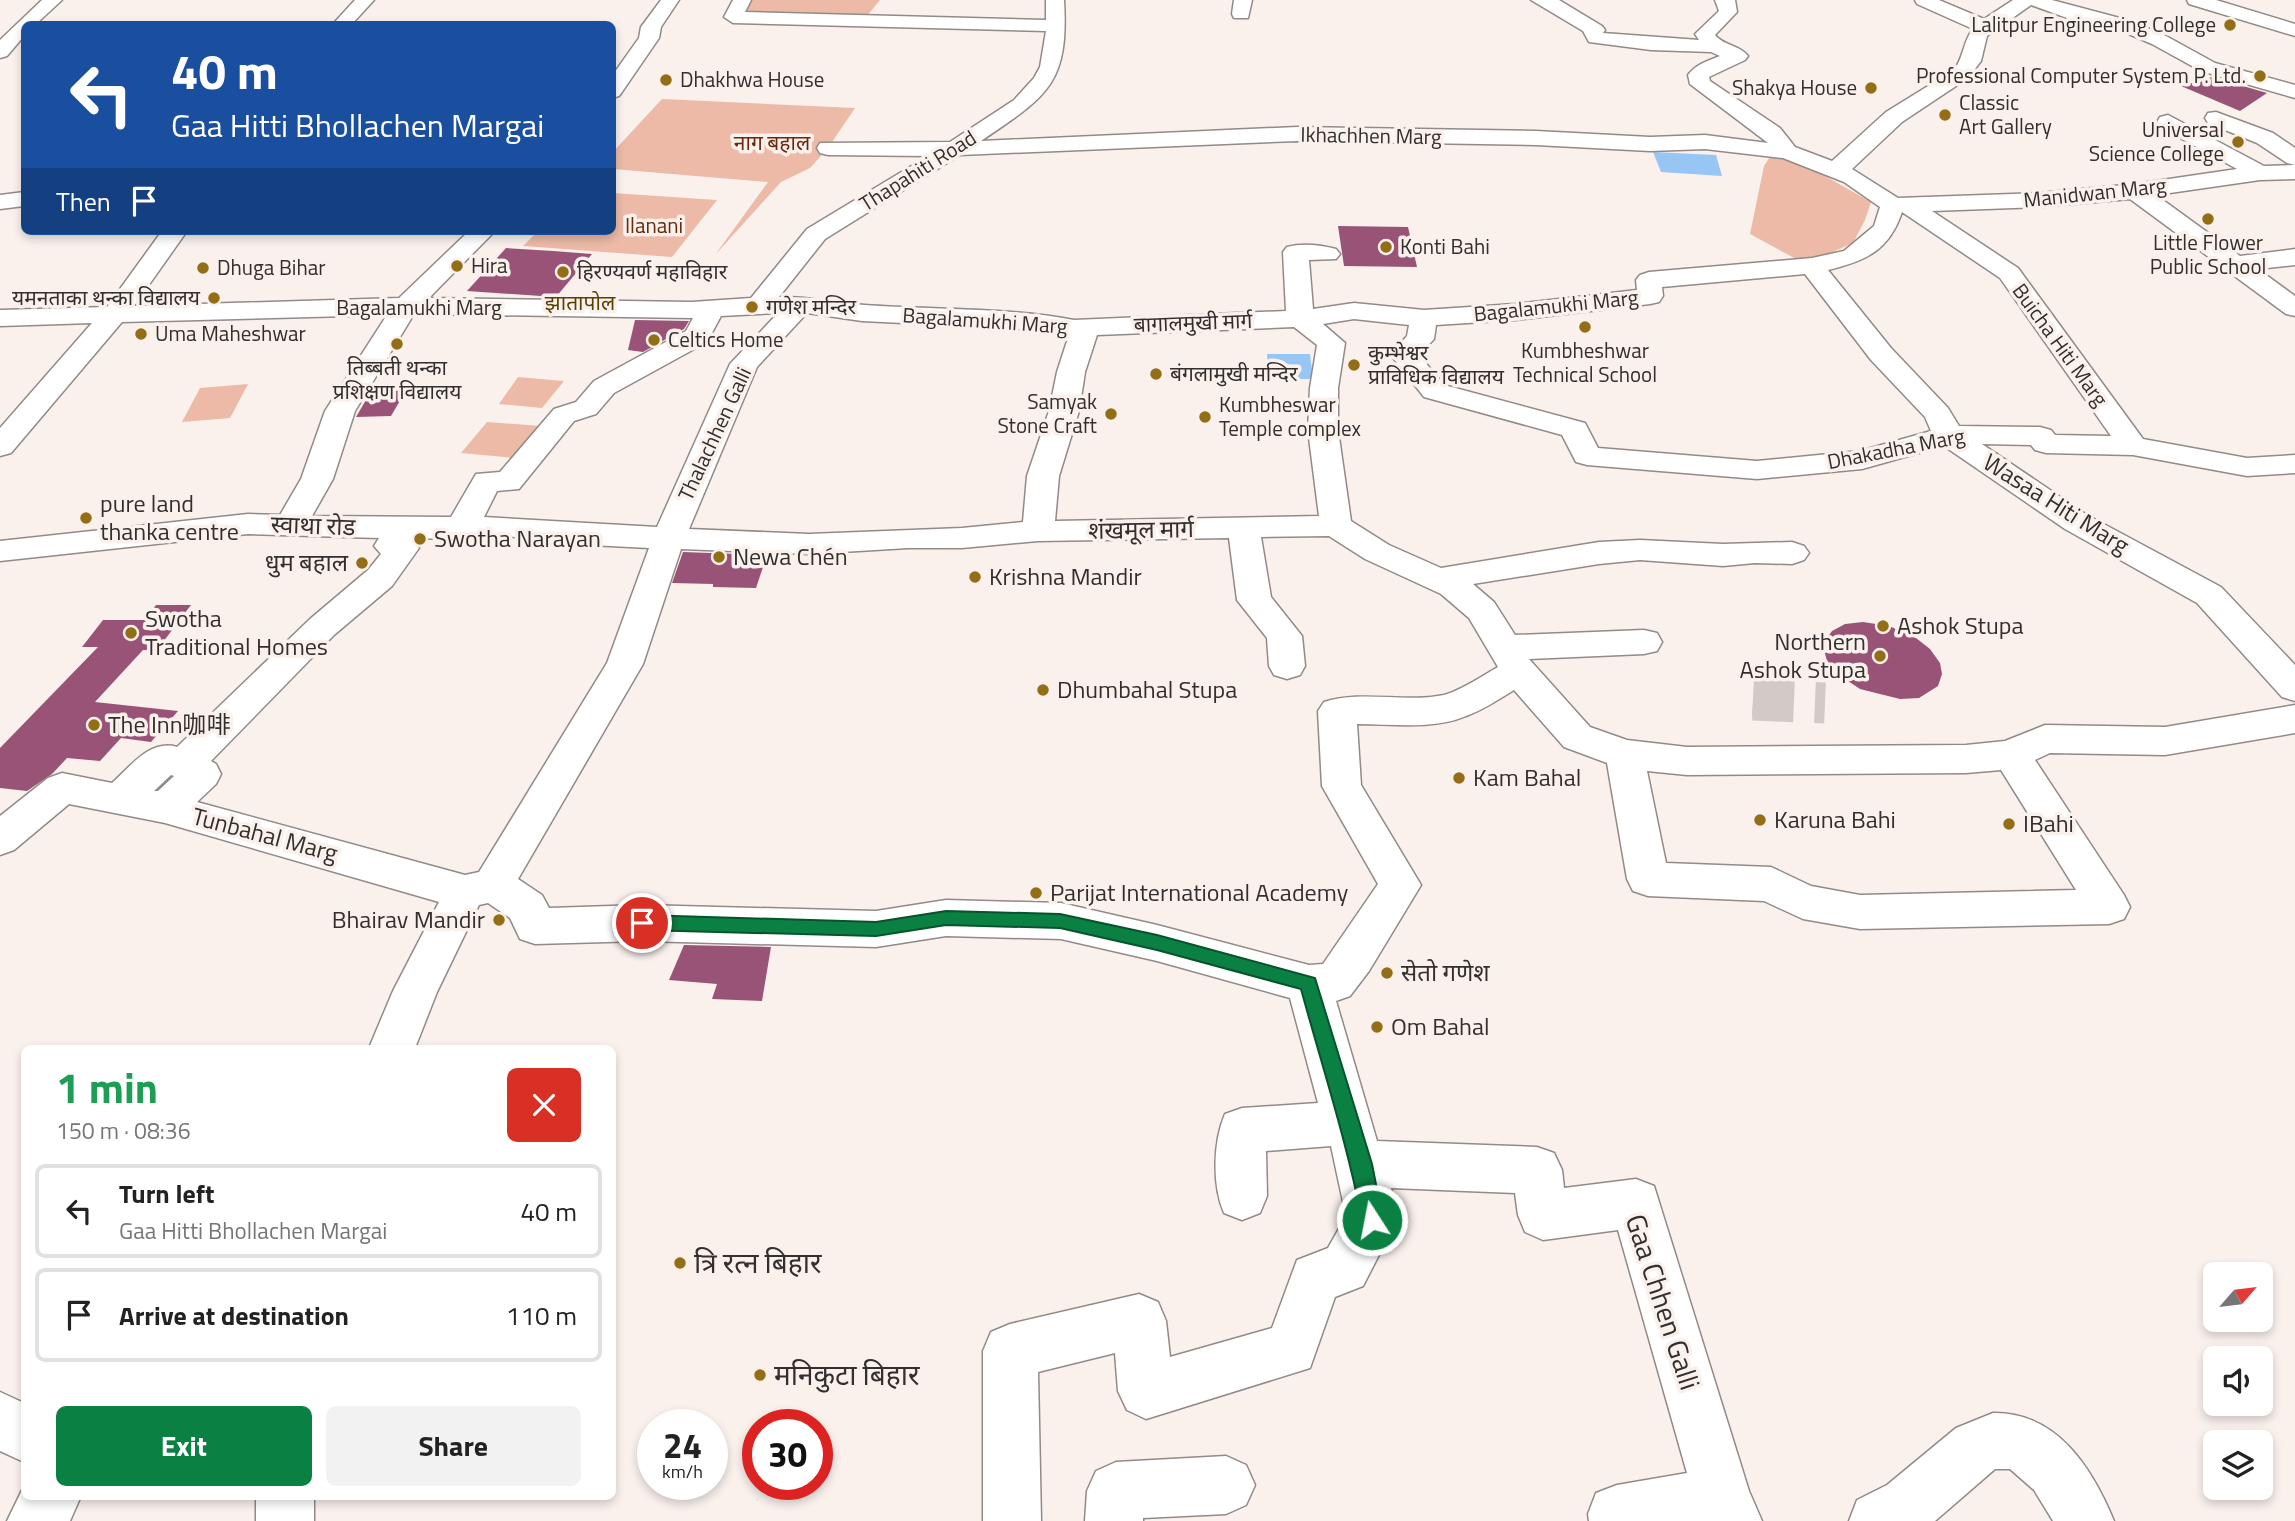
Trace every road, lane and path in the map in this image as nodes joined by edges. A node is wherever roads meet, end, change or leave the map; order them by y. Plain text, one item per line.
1 (53, 0) edge
2 (365, 0) edge
3 (670, 0) edge
4 (1055, 0) edge
5 (1540, 0) edge
6 (1724, 0) edge
7 (1924, 0) edge
8 (2026, 0) edge
9 (2034, 0) edge
10 (2196, 0) edge
11 (737, 8) edge
12 (29, 21) edge
13 (345, 21) edge
14 (1056, 26) junction
15 (1985, 27) junction
16 (21, 29) edge
17 (2295, 30) edge
18 (1714, 46) junction
19 (0, 52) edge
20 (616, 86) edge
21 (2295, 92) edge
22 (2216, 118) dead end
23 (2168, 122) dead end
24 (828, 148) dead end
25 (955, 149) junction
26 (1787, 152) junction
27 (2295, 158) edge
28 (1834, 169) junction
29 (2295, 172) edge
30 (2260, 173) junction
31 (2135, 191) junction
32 (21, 199) edge
33 (0, 202) edge
34 (1901, 205) junction
35 (172, 235) edge
36 (479, 235) edge
37 (1327, 254) dead end
38 (2295, 257) edge
39 (2236, 264) junction
40 (1812, 266) junction
41 (801, 304) junction
42 (759, 305) junction
43 (407, 306) junction
44 (712, 308) junction
45 (2295, 308) edge
46 (115, 314) junction
47 (0, 318) edge
48 (1424, 318) junction
49 (1300, 319) junction
50 (1086, 326) junction
51 (718, 336) junction
52 (771, 336) junction
53 (1948, 435) junction
54 (2133, 446) junction
55 (0, 447) edge
56 (2295, 464) edge
57 (290, 526) junction
58 (1336, 526) junction
59 (454, 529) junction
60 (1244, 529) junction
61 (1038, 531) junction
62 (404, 538) junction
63 (667, 539) junction
64 (0, 551) edge
65 (1792, 553) dead end
66 (1438, 579) junction
67 (1644, 642) dead end
68 (1513, 660) junction
69 (1287, 666) dead end
70 (2295, 688) edge
71 (2295, 719) edge
72 (1625, 754) junction
73 (2011, 755) junction
74 (184, 764) junction
75 (120, 799) junction
76 (165, 808) junction
77 (0, 839) edge
78 (479, 889) junction
79 (1309, 984) junction
80 (393, 1045) edge
81 (1354, 1144) junction
82 (1242, 1196) dead end
83 (0, 1420) edge
84 (21, 1432) edge
85 (1226, 1485) dead end
86 (49, 1500) edge
87 (285, 1500) edge
88 (1728, 1509) edge
89 (36, 1521) edge
90 (285, 1521) edge
91 (1012, 1521) edge
92 (1114, 1521) edge
93 (1618, 1521) edge
94 (1878, 1521) edge
95 (2085, 1521) edge

1 - 12 street
2 - 13 street
3 - 20 street
4 - 14 street, Thapahiti Road
5 - 18 street
6 - 18 street
7 - 15 street
8 - 15 street
9 - 21 street
10 - 17 street
11 - 14 street
14 - 25 street, Thapahiti Road
15 - 28 street
16 - 19 street
18 - 26 street
22 - 27 street
23 - 30 street
24 - 25 street, Ikhachhen Marg
25 - 26 street, Ikhachhen Marg
25 - 42 street, Thapahiti Road
26 - 28 street, Buicha Hiti Marg
28 - 34 street, Buicha Hiti Marg
29 - 30 street, Manidwan Marg
30 - 31 street, Manidwan Marg
31 - 34 street, Manidwan Marg
31 - 39 street
32 - 33 street
34 - 40 street, Bagalamukhi Marg
34 - 54 street, Buicha Hiti Marg
35 - 46 street
36 - 43 street
37 - 49 street
38 - 39 street
39 - 45 street
40 - 48 street, Bagalamukhi Marg
40 - 53 street, Wasaa Hiti Marg
41 - 42 street, Bagalamukhi Marg
41 - 50 street, Bagalamukhi Marg
41 - 52 street, Thalachhen Galli
42 - 44 street, Bagalamukhi Marg
43 - 44 street, Bagalamukhi Marg
43 - 46 street, Bagalamukhi Marg
43 - 57 street
44 - 51 street
46 - 47 street, Bagalamukhi Marg
46 - 55 street
48 - 49 street, Bagalamukhi Marg
48 - 53 street, Dhakadha Marg
49 - 50 street, बागालमुखी मार्ग
49 - 58 street
50 - 61 street
51 - 52 street
51 - 59 street
52 - 63 street, Thalachhen Galli
53 - 54 street, Dhakadha Marg
53 - 70 street, Wasaa Hiti Marg
54 - 56 street, Dhakadha Marg
57 - 62 street, स्वाथा रोड
57 - 64 street, स्वाथा रोड
58 - 60 street, शंखमूल मार्ग
58 - 66 street
59 - 62 street, स्वाथा रोड
59 - 63 street, शंखमूल मार्ग
60 - 61 street, शंखमूल मार्ग
60 - 69 street
61 - 63 street, शंखमूल मार्ग
62 - 74 street
63 - 78 street, Thalachhen Galli
65 - 66 street
66 - 68 street
67 - 68 street
68 - 72 street
68 - 79 street
71 - 73 street
72 - 73 street
72 - 73 street
74 - 75 street
74 - 76 street
75 - 76 street, Tunbahal Marg
75 - 77 street, Tunbahal Marg
76 - 78 street, Tunbahal Marg
78 - 79 street, Tunbahal Marg
78 - 80 street, Thalachhen Galli
79 - 81 street
81 - 82 street
81 - 88 street, Gaa Chhen Galli
81 - 91 street
83 - 84 street
85 - 92 street
86 - 89 street
87 - 90 street
88 - 93 street
94 - 95 street

